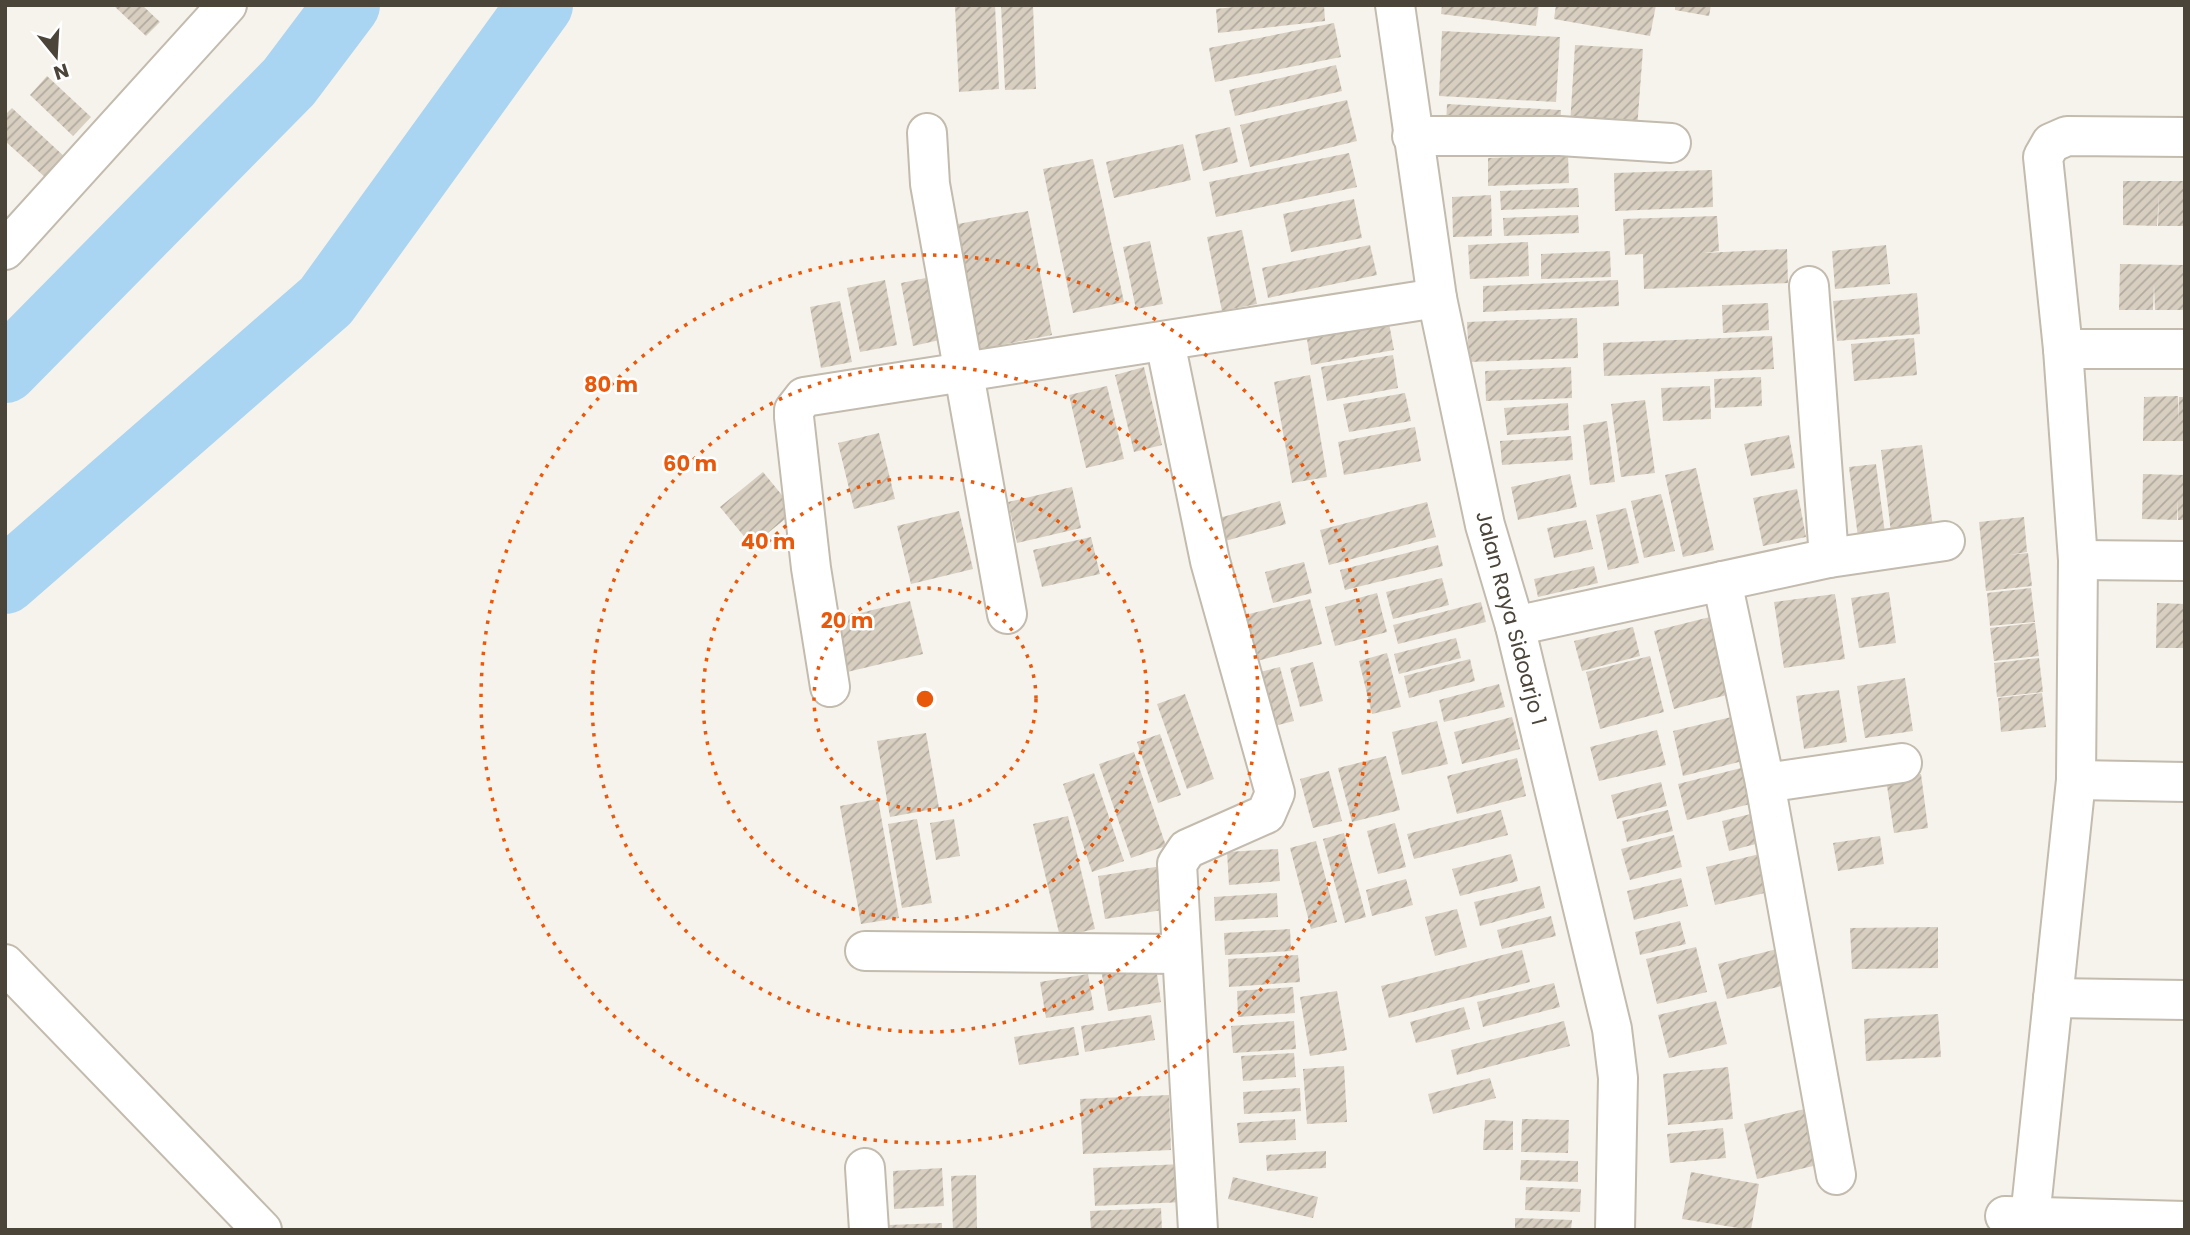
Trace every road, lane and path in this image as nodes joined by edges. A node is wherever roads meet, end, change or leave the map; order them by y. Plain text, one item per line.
1 (226, 5) edge
2 (1395, 5) edge
3 (927, 134) dead end
4 (1412, 136) junction
5 (2185, 137) edge
6 (1671, 143) dead end
7 (5, 250) edge
8 (1808, 286) dead end
9 (1437, 298) junction
10 (1165, 342) junction
11 (2063, 349) junction
12 (2185, 349) edge
13 (964, 372) junction
14 (1945, 541) dead end
15 (1829, 558) junction
16 (2078, 560) junction
17 (2185, 561) edge
18 (1722, 581) junction
19 (1007, 614) dead end
20 (1516, 626) junction
21 (830, 687) dead end
22 (1902, 763) dead end
23 (2076, 780) junction
24 (2185, 782) edge
25 (1765, 783) junction
26 (865, 951) dead end
27 (1182, 954) junction
28 (5, 964) edge
29 (2053, 998) junction
30 (2185, 1000) edge
31 (865, 1168) dead end
32 (1836, 1175) dead end
33 (2185, 1221) edge
34 (262, 1230) edge
35 (869, 1230) edge
36 (1198, 1230) edge
37 (1615, 1230) edge

1 - 7 street
2 - 4 street, Jalan Raya Sidoarjo 1
3 - 13 street
4 - 6 street
4 - 9 street, Jalan Raya Sidoarjo 1
5 - 11 street
8 - 15 street
9 - 10 street
9 - 20 street, Jalan Raya Sidoarjo 1
10 - 13 street
10 - 27 street
11 - 12 street
11 - 16 street
13 - 19 street
13 - 21 street
14 - 15 street
15 - 18 street
16 - 17 street
16 - 23 street
18 - 20 street
18 - 25 street
20 - 37 street, Jalan Raya Sidoarjo 1
22 - 25 street
23 - 24 street
23 - 29 street
25 - 32 street
26 - 27 street
27 - 36 street
28 - 34 street
29 - 30 street
29 - 33 street
31 - 35 street

